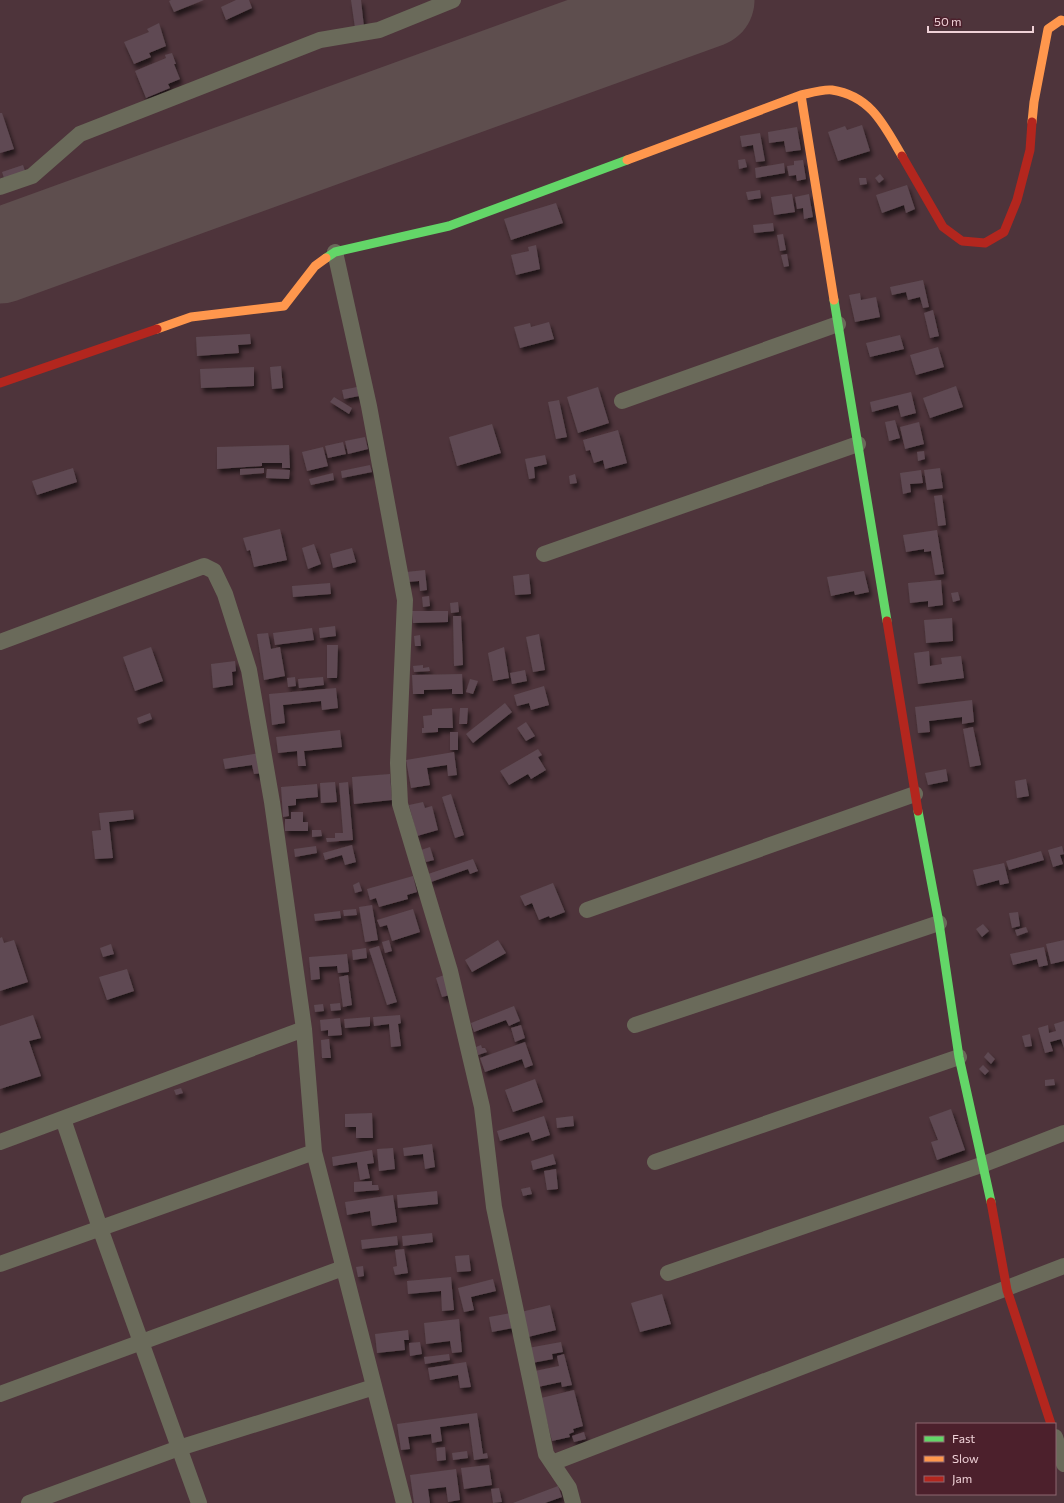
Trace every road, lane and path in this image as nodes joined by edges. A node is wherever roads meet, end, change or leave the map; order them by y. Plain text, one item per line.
1 (453, 0) edge
2 (1064, 21) edge
3 (801, 96) junction
4 (0, 187) edge
5 (335, 252) junction
6 (838, 324) junction
7 (0, 383) edge
8 (622, 401) dead end
9 (858, 444) junction
10 (544, 554) dead end
11 (0, 642) edge
12 (915, 794) junction
13 (587, 910) dead end
14 (939, 923) junction
15 (635, 1025) dead end
16 (304, 1029) junction
17 (959, 1057) junction
18 (63, 1119) junction
19 (1064, 1133) edge
20 (0, 1142) edge
21 (314, 1152) junction
22 (655, 1162) dead end
23 (984, 1164) junction
24 (100, 1228) junction
25 (0, 1264) edge
26 (1064, 1266) edge
27 (343, 1268) junction
28 (668, 1274) dead end
29 (1007, 1290) junction
30 (141, 1342) junction
31 (374, 1387) junction
32 (0, 1394) edge
33 (1051, 1423) edge
34 (1056, 1440) edge
35 (179, 1448) junction
36 (552, 1463) junction
37 (1064, 1464) edge
38 (29, 1503) edge
39 (199, 1503) edge
40 (404, 1503) edge
41 (573, 1503) edge

1 - 4 street
2 - 3 street
3 - 5 street
3 - 6 street
5 - 7 street
5 - 36 street
6 - 8 street
6 - 9 street
9 - 10 street
9 - 12 street
11 - 16 street
12 - 13 street
12 - 14 street
14 - 15 street
14 - 17 street
16 - 18 street
16 - 21 street
17 - 22 street
17 - 23 street
18 - 20 street
18 - 24 street
19 - 23 street
21 - 24 street
21 - 27 street
23 - 28 street
23 - 29 street
24 - 25 street
24 - 30 street
26 - 29 street
27 - 30 street
27 - 31 street
29 - 33 street
29 - 36 street
30 - 32 street
30 - 35 street
31 - 35 street
31 - 40 street
34 - 37 street
35 - 38 street
35 - 39 street
36 - 41 street

